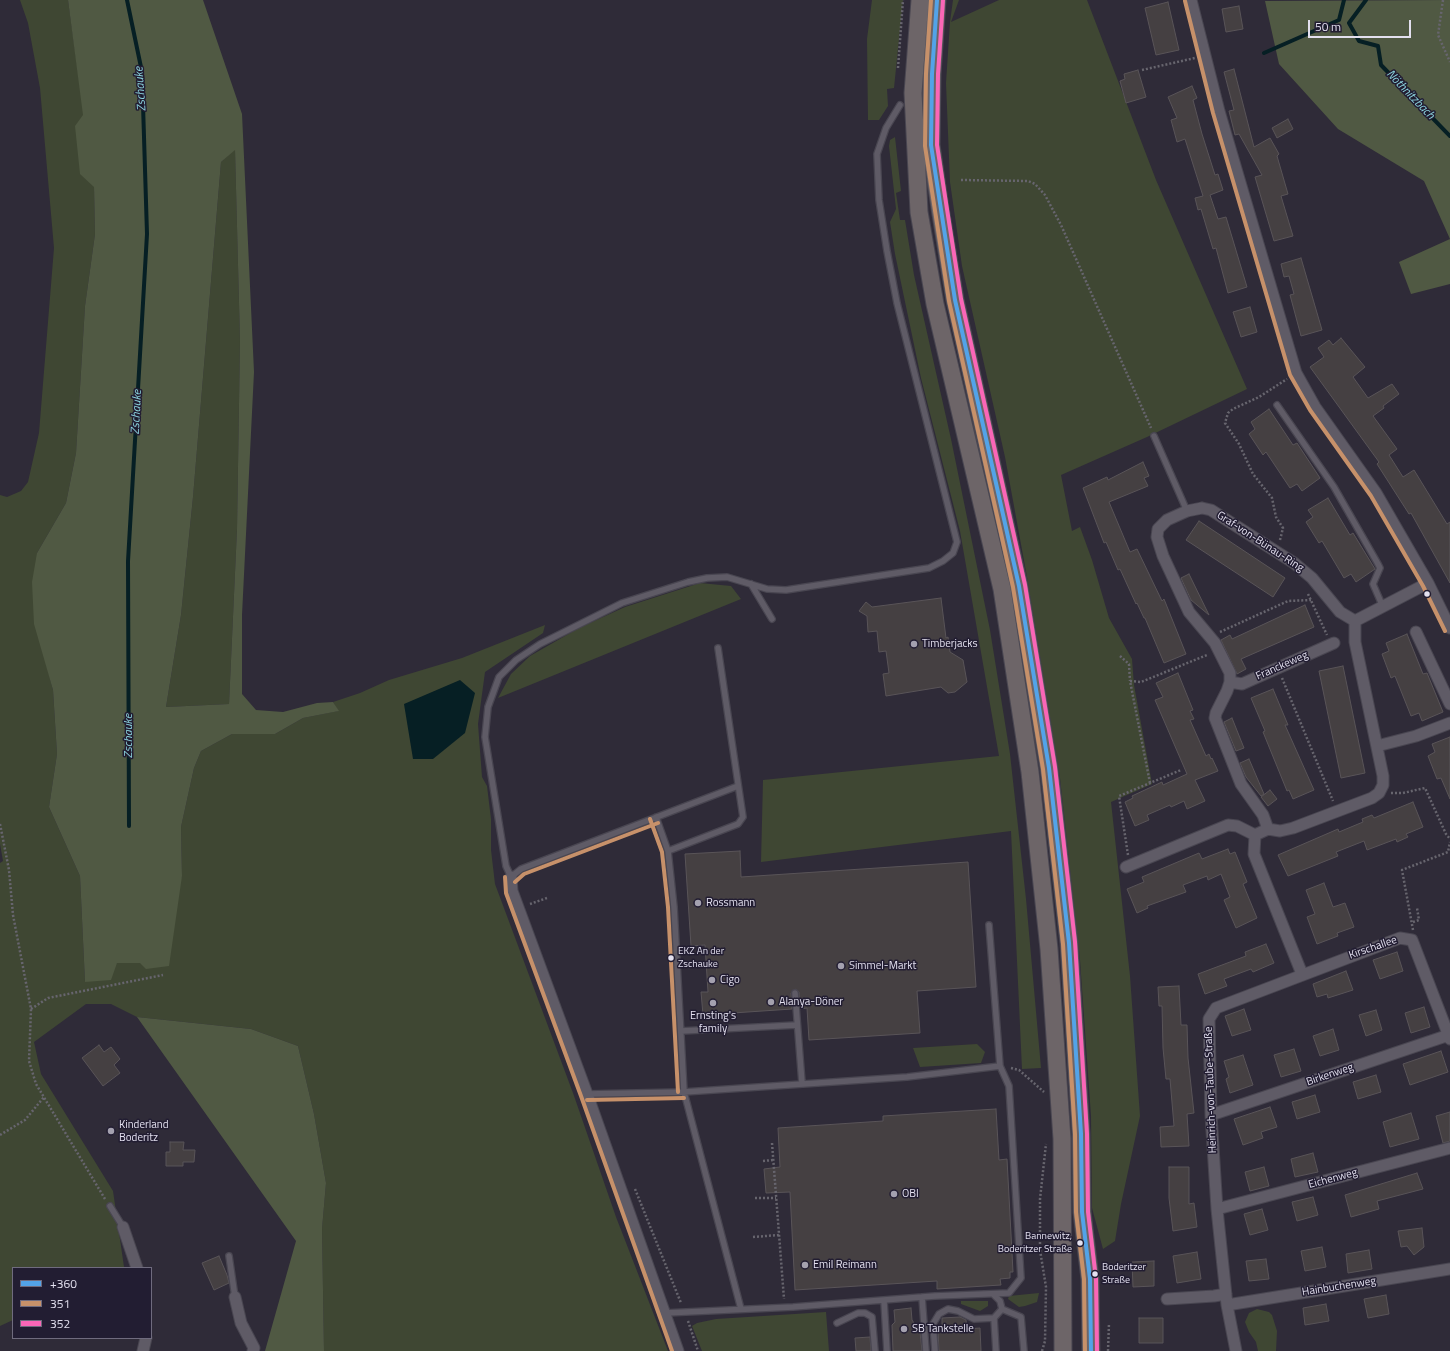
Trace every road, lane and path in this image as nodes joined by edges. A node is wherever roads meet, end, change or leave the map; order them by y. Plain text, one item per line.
1 (903, 0) edge
2 (920, 0) edge
3 (937, 0) edge
4 (1191, 0) edge
5 (1443, 0) edge
6 (1205, 55) junction
7 (1450, 62) edge
8 (1142, 70) dead end
9 (898, 72) dead end
10 (900, 105) dead end
11 (961, 180) dead end
12 (1284, 381) dead end
13 (1277, 405) dead end
14 (1154, 436) joint
15 (1187, 511) junction
16 (1280, 554) junction
17 (1428, 583) junction
18 (751, 584) junction
19 (1305, 590) dead end
20 (1311, 600) junction
21 (1383, 607) junction
22 (772, 619) dead end
23 (1355, 621) junction
24 (1450, 628) edge
25 (1416, 632) dead end
26 (1211, 636) junction
27 (1332, 644) joint
28 (718, 648) dead end
29 (1219, 650) junction
30 (1120, 656) dead end
31 (1278, 668) junction
32 (1130, 681) junction
33 (1230, 682) junction
34 (1450, 704) edge
35 (1450, 724) edge
36 (1377, 746) junction
37 (1181, 770) dead end
38 (1150, 783) junction
39 (738, 786) junction
40 (1379, 793) junction
41 (1337, 811) junction
42 (656, 817) junction
43 (0, 824) edge
44 (1268, 829) junction
45 (1255, 835) junction
46 (1450, 839) edge
47 (1450, 842) edge
48 (668, 851) junction
49 (1128, 866) joint
50 (512, 877) junction
51 (1417, 908) dead end
52 (1413, 922) junction
53 (989, 925) dead end
54 (1412, 940) junction
55 (1302, 974) junction
56 (163, 975) dead end
57 (795, 993) dead end
58 (31, 1009) junction
59 (797, 1025) junction
60 (681, 1031) junction
61 (1449, 1037) edge
62 (1000, 1066) junction
63 (802, 1083) junction
64 (1045, 1086) dead end
65 (684, 1092) junction
66 (587, 1094) junction
67 (44, 1097) junction
68 (1211, 1115) junction
69 (0, 1135) edge
70 (1046, 1140) dead end
71 (772, 1143) dead end
72 (1450, 1148) edge
73 (773, 1160) junction
74 (763, 1161) dead end
75 (754, 1198) dead end
76 (776, 1198) junction
77 (110, 1206) joint
78 (1217, 1209) junction
79 (122, 1227) joint
80 (779, 1235) junction
81 (753, 1237) dead end
82 (1040, 1250) junction
83 (1044, 1251) dead end
84 (229, 1256) dead end
85 (137, 1267) edge
86 (1450, 1269) edge
87 (777, 1273) dead end
88 (782, 1273) junction
89 (994, 1294) junction
90 (1226, 1294) junction
91 (235, 1297) joint
92 (922, 1298) junction
93 (1168, 1299) dead end
94 (884, 1301) junction
95 (1227, 1305) junction
96 (784, 1307) junction
97 (741, 1309) junction
98 (1002, 1309) junction
99 (685, 1312) junction
100 (665, 1313) junction
101 (994, 1318) junction
102 (837, 1323) dead end
103 (1109, 1323) dead end
104 (146, 1339) edge
105 (143, 1351) edge
106 (253, 1351) edge
107 (678, 1351) edge
108 (698, 1351) edge
109 (875, 1351) edge
110 (887, 1351) edge
111 (926, 1351) edge
112 (935, 1351) edge
113 (996, 1351) edge
114 (1024, 1351) edge
115 (1042, 1351) edge
116 (1064, 1351) edge
117 (1091, 1351) edge
118 (1108, 1351) edge
119 (1236, 1351) edge

1 - 9 path
2 - 116 main road
3 - 117 main road
4 - 6 street
5 - 7 path
6 - 8 path
6 - 17 street
10 - 18 lane
11 - 14 path
12 - 16 path
13 - 21 lane
14 - 15 lane
15 - 16 street, Graf-von-Bünau-Ring
15 - 26 street, Graf-von-Bünau-Ring
16 - 23 street, Graf-von-Bünau-Ring
17 - 21 street
17 - 24 street
18 - 22 lane
18 - 50 lane
19 - 20 path
20 - 26 path
20 - 27 path
21 - 23 street
23 - 36 street
25 - 34 street
26 - 29 street, Graf-von-Bünau-Ring
27 - 31 street, Franckeweg
28 - 39 lane
29 - 32 path
29 - 33 street, Graf-von-Bünau-Ring
30 - 32 path
31 - 33 street, Franckeweg
31 - 41 path
32 - 38 path
33 - 44 street
35 - 36 street
36 - 40 street
37 - 38 path
38 - 49 path
39 - 42 lane
39 - 48 lane
40 - 41 street
40 - 46 path
41 - 44 street
42 - 48 lane
42 - 50 lane
43 - 58 path
44 - 45 street
45 - 49 street
45 - 55 street
47 - 52 path
48 - 60 lane
50 - 66 street
51 - 52 path
52 - 54 path
53 - 62 lane
54 - 55 street, Kirschallee
54 - 61 street, Kirschallee
55 - 68 street, Heinrich-von-Taube-Straße
56 - 58 path
57 - 59 lane
58 - 67 path
59 - 60 lane
59 - 63 lane
60 - 65 lane
61 - 68 street, Birkenweg
62 - 63 lane
62 - 64 path
62 - 89 lane
63 - 65 lane
65 - 66 lane
65 - 97 lane
66 - 100 street
67 - 69 path
67 - 77 path
68 - 78 street, Heinrich-von-Taube-Straße
70 - 82 path
71 - 73 path
72 - 78 street, Eichenweg
73 - 74 path
73 - 76 path
75 - 76 path
76 - 80 path
77 - 79 lane
78 - 90 street, Heinrich-von-Taube-Straße
79 - 85 street
80 - 81 path
80 - 88 path
82 - 83 path
82 - 115 path
84 - 91 lane
86 - 95 street, Hainbuchenweg
87 - 88 path
88 - 96 path
89 - 92 lane
89 - 98 lane
90 - 93 street
90 - 95 street, Heinrich-von-Taube-Straße
91 - 106 street
92 - 94 lane
92 - 111 lane
94 - 96 lane
94 - 110 lane
95 - 119 street, Heinrich-von-Taube-Straße
96 - 97 lane
97 - 99 lane
98 - 101 lane
98 - 114 lane
99 - 100 lane
99 - 108 path
100 - 107 street
101 - 112 lane
101 - 113 lane
102 - 109 lane
103 - 118 path
104 - 105 street

